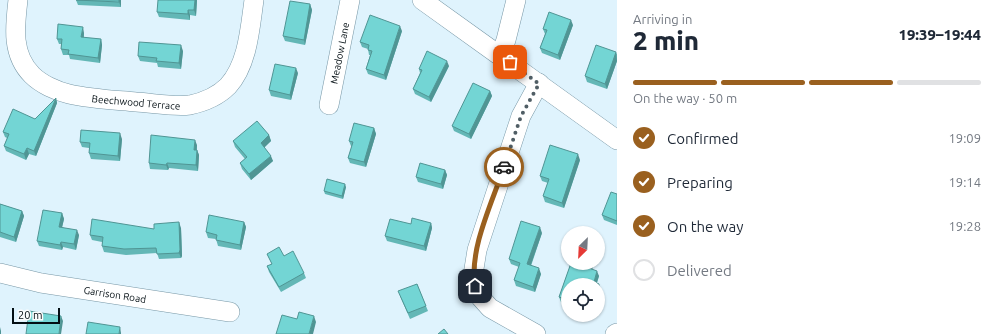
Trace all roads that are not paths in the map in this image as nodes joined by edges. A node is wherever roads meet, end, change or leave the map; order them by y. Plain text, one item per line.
1 (18, 0) edge
2 (254, 0) edge
3 (350, 0) edge
4 (422, 0) edge
5 (516, 0) edge
6 (500, 56) junction
7 (539, 84) junction
8 (329, 105) dead end
9 (617, 140) edge
10 (0, 273) edge
11 (230, 312) dead end
12 (536, 334) edge

1 - 2 street, Beechwood Terrace
3 - 8 street, Meadow Lane
4 - 6 street
5 - 6 street
6 - 7 street
7 - 9 street
7 - 12 street
10 - 11 street, Garrison Road

